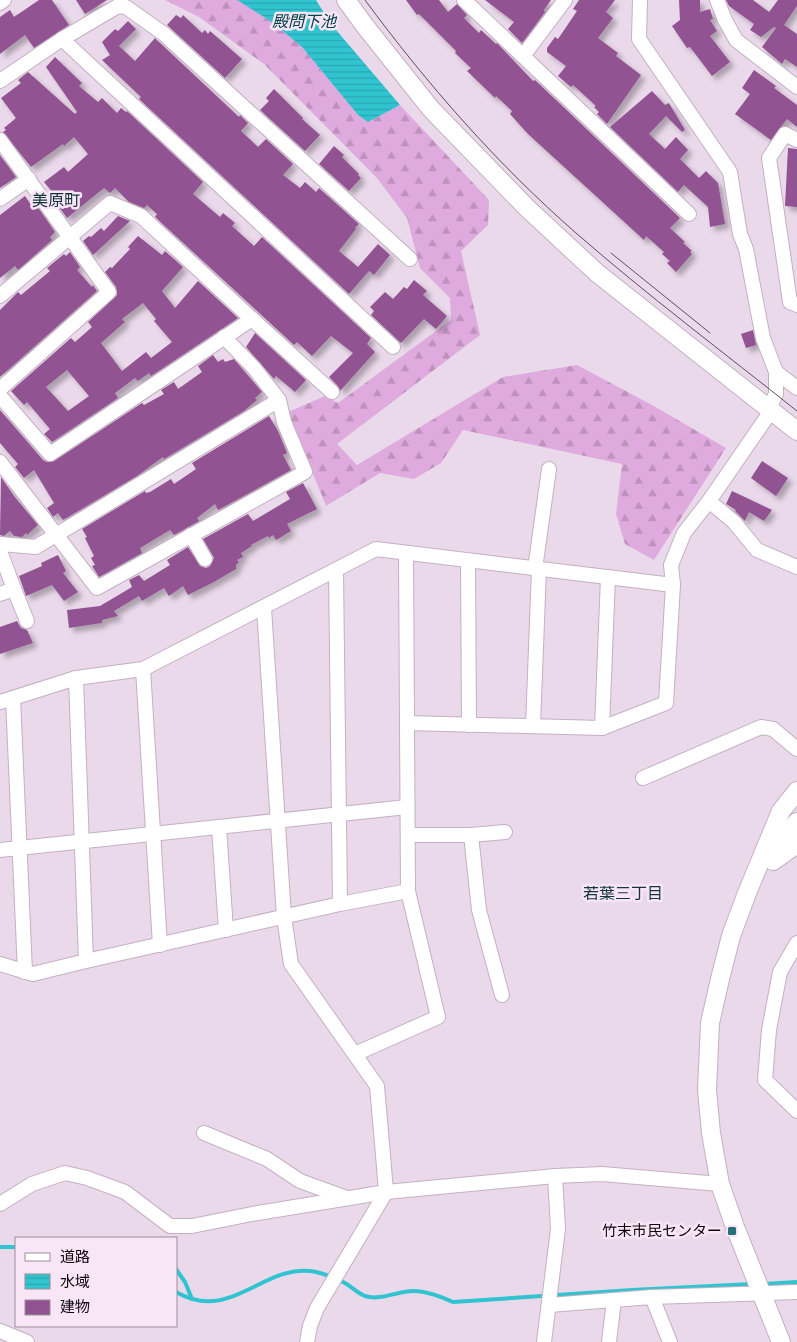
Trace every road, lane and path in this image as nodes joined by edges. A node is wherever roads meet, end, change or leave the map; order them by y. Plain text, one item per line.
1 (4, 0) edge
2 (346, 0) edge
3 (464, 0) edge
4 (565, 0) edge
5 (640, 0) edge
6 (717, 0) edge
7 (0, 2) edge
8 (116, 3) edge
9 (62, 39) junction
10 (523, 56) junction
11 (0, 81) edge
12 (797, 87) edge
13 (0, 140) edge
14 (797, 140) edge
15 (30, 179) junction
16 (0, 199) edge
17 (689, 214) dead end
18 (70, 237) junction
19 (410, 259) dead end
20 (0, 296) edge
21 (797, 305) edge
22 (252, 319) junction
23 (224, 337) junction
24 (393, 347) dead end
25 (776, 372) junction
26 (0, 388) edge
27 (797, 388) edge
28 (332, 392) dead end
29 (0, 396) edge
30 (279, 400) junction
31 (772, 411) junction
32 (797, 431) edge
33 (0, 462) edge
34 (549, 470) dead end
35 (709, 501) junction
36 (191, 535) junction
37 (55, 536) junction
38 (0, 544) edge
39 (0, 551) edge
40 (406, 553) junction
41 (205, 558) dead end
42 (468, 561) junction
43 (797, 567) edge
44 (537, 569) junction
45 (336, 571) junction
46 (608, 578) junction
47 (672, 585) junction
48 (14, 589) junction
49 (0, 594) edge
50 (264, 608) junction
51 (27, 621) dead end
52 (143, 669) junction
53 (76, 678) junction
54 (6, 700) edge
55 (407, 723) junction
56 (469, 725) junction
57 (533, 726) junction
58 (602, 728) junction
59 (797, 749) edge
60 (643, 778) dead end
61 (797, 791) edge
62 (407, 807) junction
63 (340, 813) junction
64 (278, 821) junction
65 (797, 822) edge
66 (219, 827) junction
67 (505, 832) dead end
68 (153, 834) junction
69 (471, 835) junction
70 (409, 836) junction
71 (81, 841) junction
72 (797, 844) edge
73 (19, 848) junction
74 (0, 850) edge
75 (756, 872) junction
76 (408, 891) junction
77 (340, 904) junction
78 (284, 917) junction
79 (226, 930) junction
80 (797, 944) edge
81 (160, 945) junction
82 (86, 961) junction
83 (0, 964) edge
84 (25, 972) junction
85 (502, 995) dead end
86 (355, 1054) junction
87 (797, 1112) edge
88 (204, 1133) dead end
89 (555, 1176) junction
90 (720, 1184) junction
91 (386, 1192) junction
92 (348, 1198) junction
93 (0, 1204) edge
94 (797, 1292) edge
95 (762, 1293) junction
96 (652, 1297) junction
97 (614, 1300) junction
98 (549, 1305) junction
99 (0, 1331) edge
100 (27, 1342) edge
101 (307, 1342) edge
102 (544, 1342) edge
103 (609, 1342) edge
104 (670, 1342) edge
105 (781, 1342) edge

1 - 7 street
2 - 31 street
3 - 10 street
4 - 10 street
5 - 25 street
6 - 12 street
8 - 9 street
8 - 19 street
9 - 11 street
9 - 24 street
10 - 17 street
13 - 15 street
14 - 21 street
15 - 16 street
15 - 18 street
18 - 20 street
18 - 22 street
18 - 26 street
22 - 23 street
22 - 28 street
23 - 29 street
23 - 30 street
25 - 27 street
25 - 31 street
30 - 36 street
30 - 37 street
31 - 32 street
31 - 35 street
33 - 37 street
34 - 44 street
35 - 43 street
35 - 47 street
36 - 37 street
36 - 41 street
37 - 38 street
39 - 48 street
40 - 42 street
40 - 45 street
40 - 55 street
42 - 44 street
42 - 56 street
44 - 46 street
44 - 57 street
45 - 50 street
45 - 63 street
46 - 47 street
46 - 58 street
47 - 58 street
48 - 49 street
48 - 51 street
50 - 52 street
50 - 64 street
52 - 53 street
52 - 68 street
53 - 54 street
53 - 71 street
54 - 73 street
55 - 56 street
55 - 62 street
56 - 57 street
57 - 58 street
59 - 60 street
61 - 75 street
62 - 63 street
62 - 70 street
63 - 64 street
63 - 77 street
64 - 66 street
64 - 78 street
65 - 75 street
66 - 68 street
66 - 79 street
67 - 69 street
68 - 71 street
68 - 81 street
69 - 70 street
69 - 85 street
70 - 76 street
71 - 73 street
71 - 82 street
72 - 75 street
73 - 74 street
73 - 84 street
75 - 90 street
76 - 77 street
76 - 86 street
77 - 78 street
78 - 79 street
78 - 86 street
79 - 81 street
80 - 87 street
81 - 82 street
82 - 84 street
83 - 84 street
86 - 91 street
88 - 92 street
89 - 90 street
89 - 91 street
89 - 98 street
90 - 95 street
91 - 92 street
91 - 101 street
92 - 93 street
94 - 95 street
95 - 96 street
95 - 105 street
96 - 97 street
96 - 104 street
97 - 98 street
97 - 103 street
98 - 102 street
99 - 100 street

